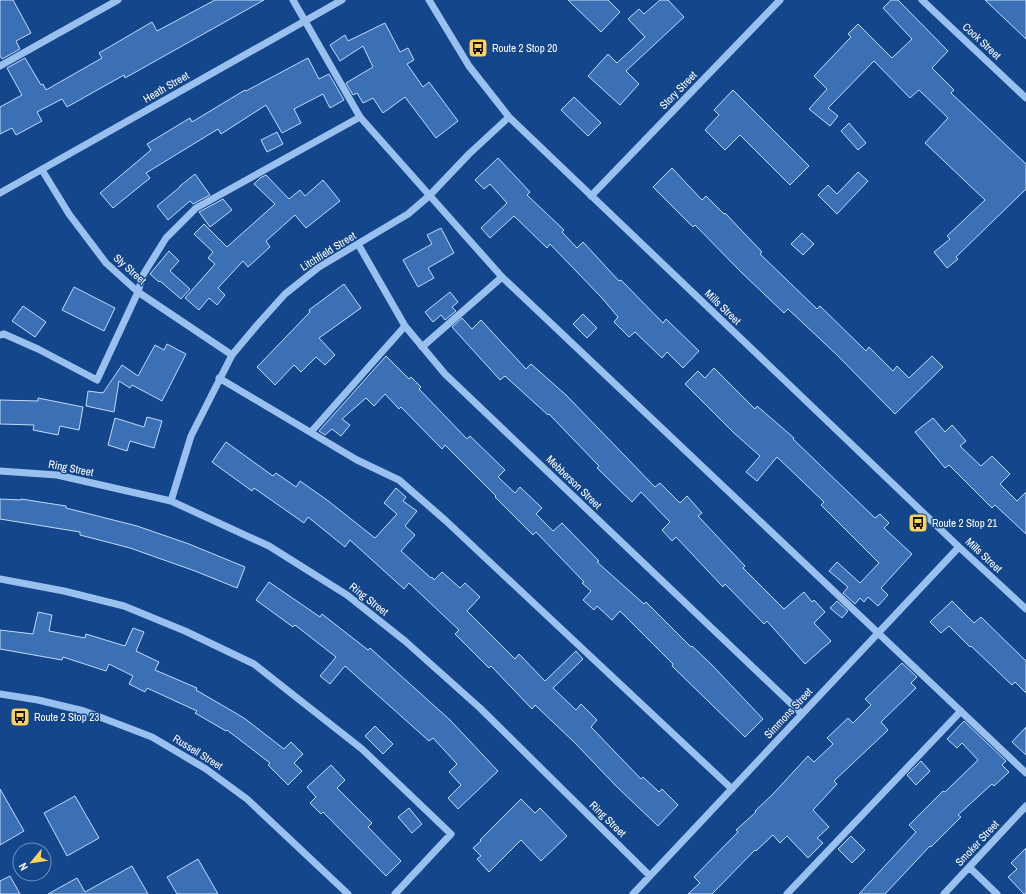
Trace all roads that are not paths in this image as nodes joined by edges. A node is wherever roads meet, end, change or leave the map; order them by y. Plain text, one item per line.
1 (118, 0) edge
2 (293, 0) edge
3 (342, 0) edge
4 (429, 0) edge
5 (780, 0) edge
6 (922, 0) edge
7 (304, 20) junction
8 (0, 66) edge
9 (1026, 98) edge
10 (360, 117) junction
11 (509, 117) junction
12 (42, 170) junction
13 (0, 193) edge
14 (429, 196) junction
15 (591, 196) junction
16 (358, 244) junction
17 (502, 276) junction
18 (138, 292) junction
19 (405, 326) junction
20 (0, 335) edge
21 (422, 347) junction
22 (232, 355) junction
23 (219, 378) junction
24 (311, 432) junction
25 (0, 471) edge
26 (171, 502) junction
27 (959, 547) junction
28 (0, 579) edge
29 (1026, 609) edge
30 (878, 632) junction
31 (0, 694) edge
32 (961, 711) junction
33 (802, 714) junction
34 (1026, 773) edge
35 (732, 788) junction
36 (1026, 806) edge
37 (970, 868) junction
38 (650, 876) junction
39 (348, 894) edge
40 (395, 894) edge
41 (633, 894) edge
42 (787, 894) edge
43 (944, 894) edge
44 (997, 894) edge

1 - 8 street
2 - 7 street
3 - 7 street, Heath Street
4 - 11 street, Mills Street
5 - 15 street, Story Street
6 - 9 street, Cook Street
7 - 10 street
7 - 12 street, Heath Street
10 - 14 street
10 - 18 street
11 - 14 street, Litchfield Street
11 - 15 street, Mills Street
12 - 13 street, Heath Street
12 - 18 street, Sly Street
14 - 16 street, Litchfield Street
14 - 17 street
15 - 27 street, Mills Street
16 - 19 street, Mebberson Street
16 - 22 street, Litchfield Street
17 - 21 street
17 - 30 street
18 - 20 street
18 - 22 street, Sly Street
19 - 21 street, Mebberson Street
19 - 24 street
21 - 33 street, Mebberson Street
22 - 23 street, Litchfield Street
23 - 24 street
23 - 26 street, Litchfield Street
24 - 35 street
25 - 26 street, Ring Street
26 - 38 street, Ring Street
27 - 29 street, Mills Street
27 - 30 street, Simmons Street
28 - 40 street
30 - 32 street
30 - 33 street, Simmons Street
31 - 39 street, Russell Street
32 - 34 street
32 - 42 street
33 - 35 street, Simmons Street
35 - 38 street, Simmons Street
36 - 37 street, Smoker Street
37 - 43 street, Smoker Street
37 - 44 street
38 - 41 street, Simmons Street

